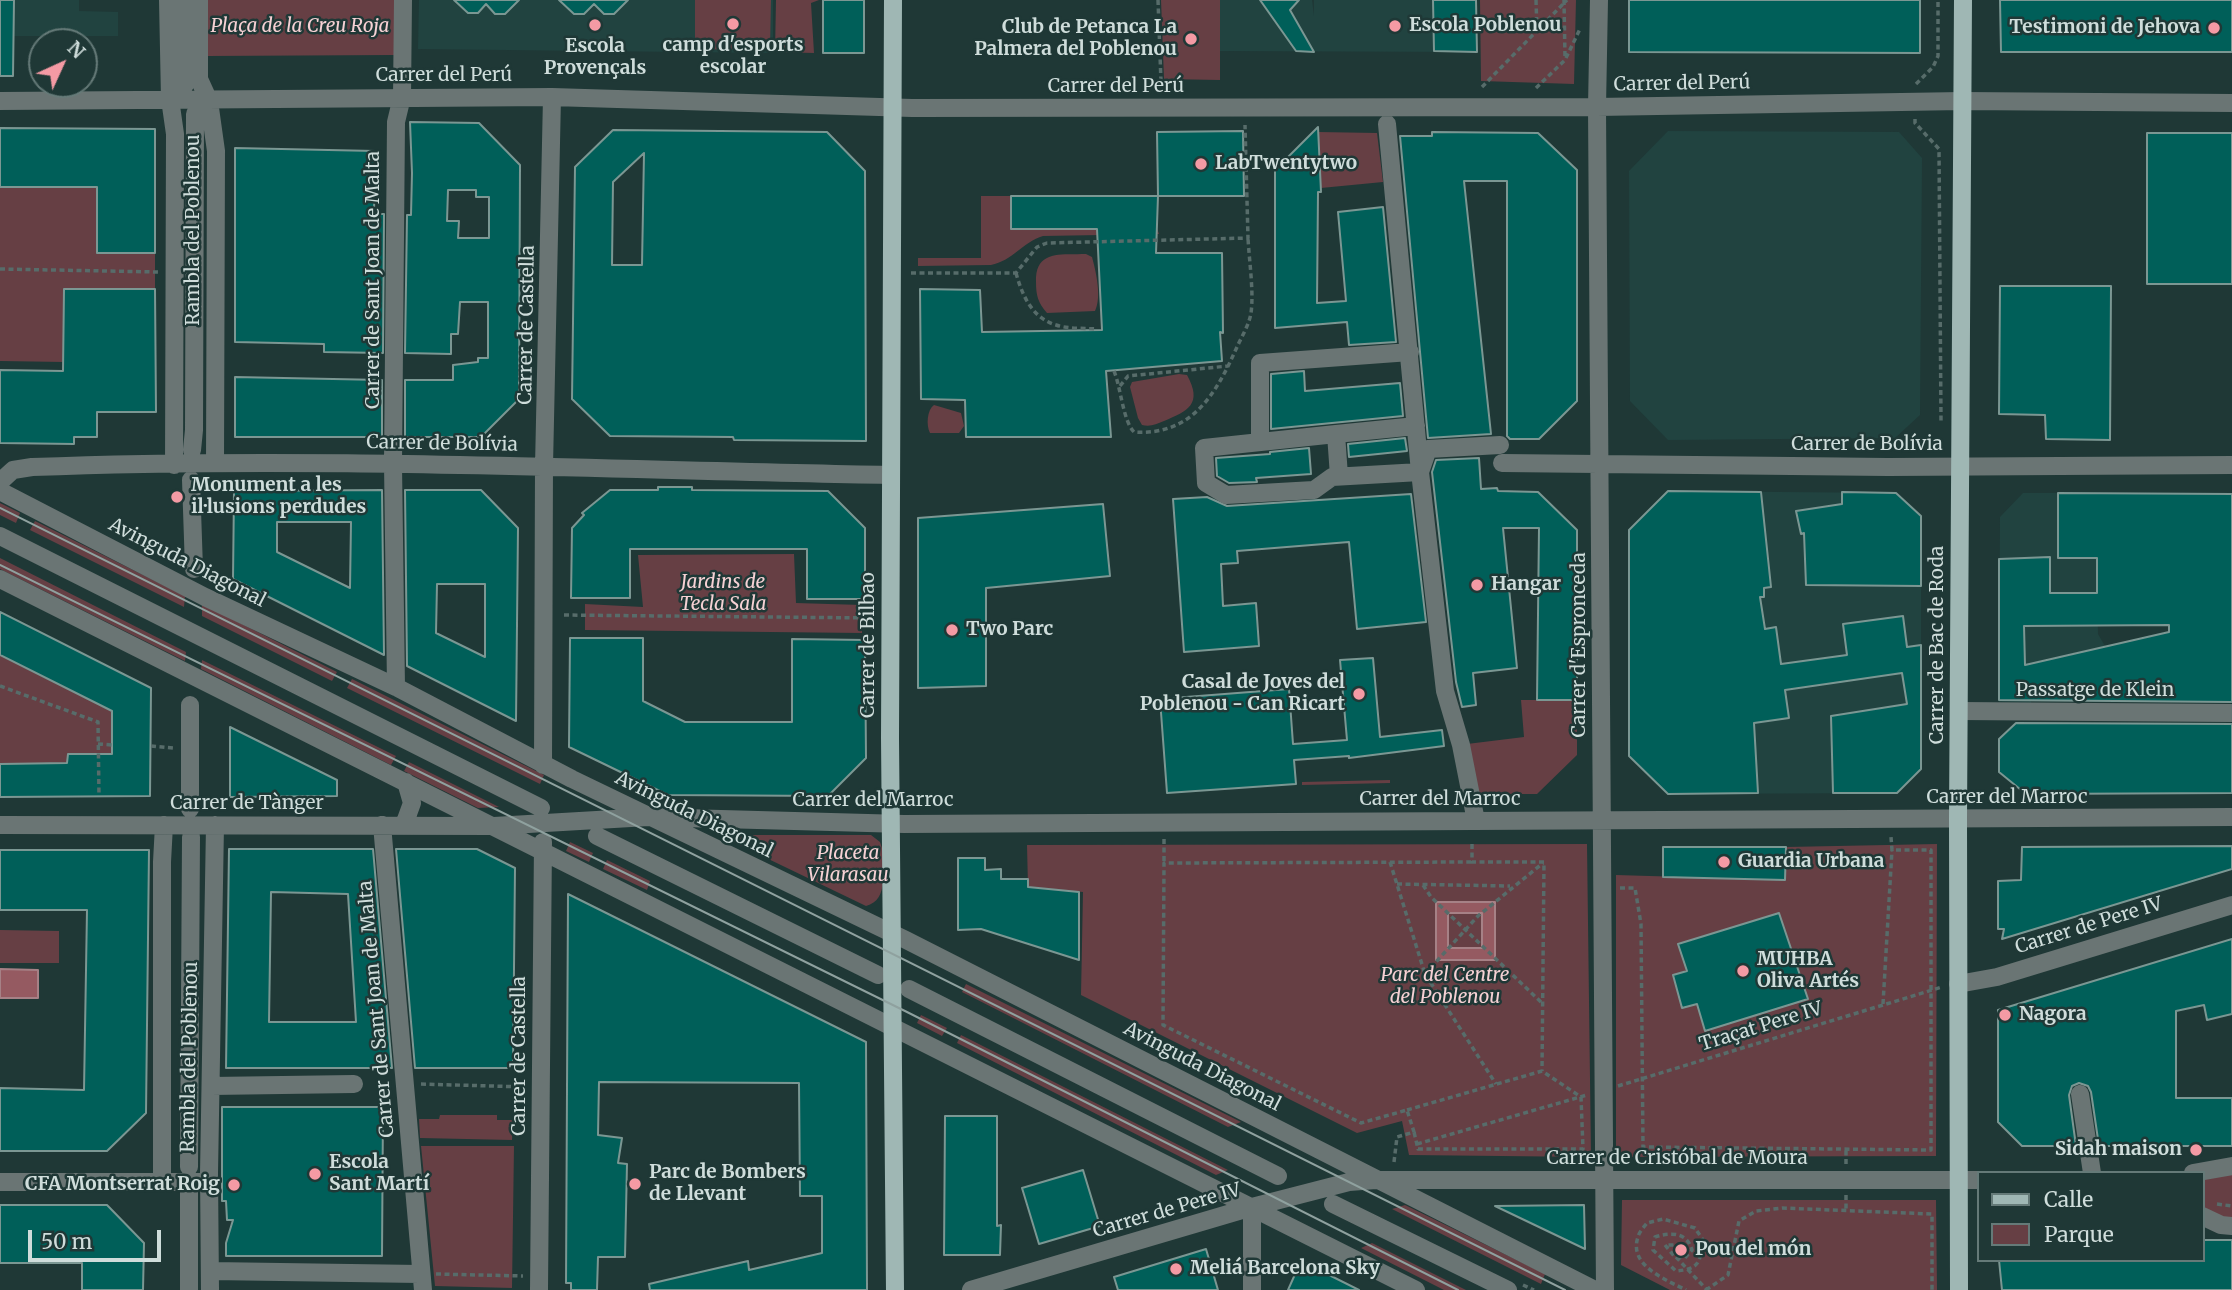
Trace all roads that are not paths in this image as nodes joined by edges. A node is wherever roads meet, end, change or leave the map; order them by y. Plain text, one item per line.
1 (168, 0) edge
2 (184, 0) edge
3 (199, 0) edge
4 (403, 0) edge
5 (892, 0) edge
6 (1599, 0) edge
7 (1963, 0) edge
8 (185, 85) dead end
9 (402, 97) junction
10 (552, 97) junction
11 (170, 100) junction
12 (209, 100) junction
13 (1962, 100) junction
14 (0, 101) edge
15 (2232, 103) edge
16 (1597, 107) junction
17 (894, 108) junction
18 (195, 114) dead end
19 (1387, 124) dead end
20 (1410, 352) junction
21 (1416, 426) junction
22 (1336, 434) junction
23 (1260, 442) junction
24 (192, 450) dead end
25 (215, 463) junction
26 (1600, 463) junction
27 (393, 464) junction
28 (174, 465) junction
29 (544, 466) junction
30 (2232, 466) edge
31 (1960, 467) junction
32 (1420, 472) junction
33 (890, 475) junction
34 (1339, 476) junction
35 (191, 480) dead end
36 (0, 482) edge
37 (0, 491) edge
38 (0, 536) edge
39 (194, 569) dead end
40 (0, 579) edge
41 (396, 687) junction
42 (190, 705) dead end
43 (1959, 711) junction
44 (2232, 713) edge
45 (543, 765) junction
46 (406, 782) junction
47 (190, 809) dead end
48 (543, 815) junction
49 (648, 817) junction
50 (2232, 817) edge
51 (1958, 819) junction
52 (1602, 820) junction
53 (1476, 821) junction
54 (892, 823) junction
55 (0, 825) edge
56 (164, 825) junction
57 (215, 825) junction
58 (382, 825) junction
59 (404, 825) junction
60 (494, 826) junction
61 (597, 836) dead end
62 (191, 837) dead end
63 (542, 851) junction
64 (2232, 905) edge
65 (891, 933) junction
66 (878, 975) dead end
67 (1958, 984) junction
68 (909, 989) dead end
69 (894, 1026) junction
70 (354, 1084) dead end
71 (211, 1086) junction
72 (2080, 1094) dead end
73 (2232, 1166) edge
74 (189, 1167) dead end
75 (2092, 1171) edge
76 (2204, 1171) edge
77 (1278, 1176) dead end
78 (1377, 1180) junction
79 (1958, 1180) junction
80 (1976, 1180) edge
81 (1604, 1181) junction
82 (0, 1182) edge
83 (162, 1182) junction
84 (209, 1182) junction
85 (189, 1190) dead end
86 (1333, 1204) dead end
87 (1252, 1208) junction
88 (2204, 1217) edge
89 (2232, 1226) edge
90 (211, 1271) junction
91 (421, 1282) edge
92 (539, 1283) edge
93 (188, 1290) edge
94 (210, 1290) edge
95 (895, 1290) edge
96 (971, 1290) edge
97 (1252, 1290) edge
98 (1416, 1290) edge
99 (1508, 1290) edge
100 (1595, 1290) edge
101 (1605, 1290) edge
102 (1959, 1290) edge

1 - 11 street, Rambla del Poblenou
2 - 8 street
3 - 12 street, Rambla del Poblenou
4 - 9 street, Carrer de Sant Joan de Malta
5 - 17 main road, Carrer de Bilbao
6 - 16 street, Carrer d'Espronceda
7 - 13 main road, Carrer de Bac de Roda
9 - 10 street, Carrer del Perú
9 - 12 street, Carrer del Perú
9 - 27 street, Carrer de Sant Joan de Malta
10 - 17 street, Carrer del Perú
10 - 29 street, Carrer de Castella
11 - 12 street, Carrer del Perú
11 - 14 street, Carrer del Perú
11 - 28 street, Rambla del Poblenou
12 - 25 street, Rambla del Poblenou
13 - 15 street, Carrer del Perú
13 - 16 street, Carrer del Perú
13 - 31 main road, Carrer de Bac de Roda
16 - 17 street, Carrer del Perú
16 - 26 street, Carrer d'Espronceda
17 - 33 main road, Carrer de Bilbao
18 - 24 street, Rambla del Poblenou
19 - 20 street
20 - 21 street
20 - 23 street
21 - 22 street
21 - 32 street
22 - 23 street
22 - 34 street
23 - 34 street
25 - 27 street, Carrer de Bolívia
25 - 28 street, Carrer de Bolívia
26 - 31 street, Carrer de Bolívia
26 - 32 street, Carrer de Bolívia
26 - 52 street, Carrer d'Espronceda
27 - 29 street, Carrer de Bolívia
27 - 41 street, Carrer de Sant Joan de Malta
28 - 36 street, Carrer de Bolívia
29 - 33 street, Carrer de Bolívia
29 - 45 street, Carrer de Castella
30 - 31 street, Carrer de Bolívia
31 - 43 main road, Carrer de Bac de Roda
32 - 34 street
32 - 53 street
33 - 54 main road, Carrer de Bilbao
35 - 39 street
37 - 41 street, Avinguda Diagonal
38 - 48 street
40 - 46 street
41 - 45 street, Avinguda Diagonal
42 - 47 street
43 - 44 street, Passatge de Klein
43 - 51 main road, Carrer de Bac de Roda
45 - 49 street, Avinguda Diagonal
46 - 59 street
46 - 60 street
48 - 49 street, Carrer del Marroc
48 - 60 street, Carrer de Tànger
48 - 63 street, Carrer de Castella
49 - 54 street, Carrer del Marroc
49 - 65 street, Avinguda Diagonal
50 - 51 street, Carrer del Marroc
51 - 52 street, Carrer del Marroc
51 - 67 main road, Carrer de Bac de Roda
52 - 53 street, Carrer del Marroc
52 - 81 street, Carrer d'Espronceda
53 - 54 street, Carrer del Marroc
54 - 65 main road, Carrer de Bilbao
55 - 56 street, Carrer de Tànger
56 - 57 street, Carrer de Tànger
56 - 83 street, Rambla del Poblenou
57 - 58 street, Carrer de Tànger
57 - 71 street, Rambla del Poblenou
58 - 59 street, Carrer de Tànger
58 - 91 street, Carrer de Sant Joan de Malta
59 - 60 street, Carrer de Tànger
60 - 63 street
61 - 66 street
62 - 74 street, Rambla del Poblenou
63 - 69 street
63 - 92 street, Carrer de Castella
64 - 67 street, Carrer de Pere IV
65 - 69 main road, Carrer de Bilbao
65 - 78 street, Avinguda Diagonal
67 - 79 main road, Carrer de Bac de Roda
68 - 77 street
69 - 87 street
69 - 95 main road, Carrer de Bilbao
70 - 71 street
71 - 84 street, Rambla del Poblenou
72 - 75 street
73 - 76 street
78 - 81 street, Carrer de Cristóbal de Moura
78 - 87 street, Carrer de Pere IV
78 - 100 street, Avinguda Diagonal
79 - 80 street, Carrer de Cristóbal de Moura
79 - 81 street, Carrer de Cristóbal de Moura
79 - 102 main road, Carrer de Bac de Roda
81 - 101 street, Carrer d'Espronceda
82 - 83 street
83 - 84 street
84 - 90 street, Rambla del Poblenou
85 - 93 street
86 - 99 street
87 - 96 street, Carrer de Pere IV
87 - 97 street
87 - 98 street
88 - 89 street
90 - 91 street
90 - 94 street, Rambla del Poblenou

